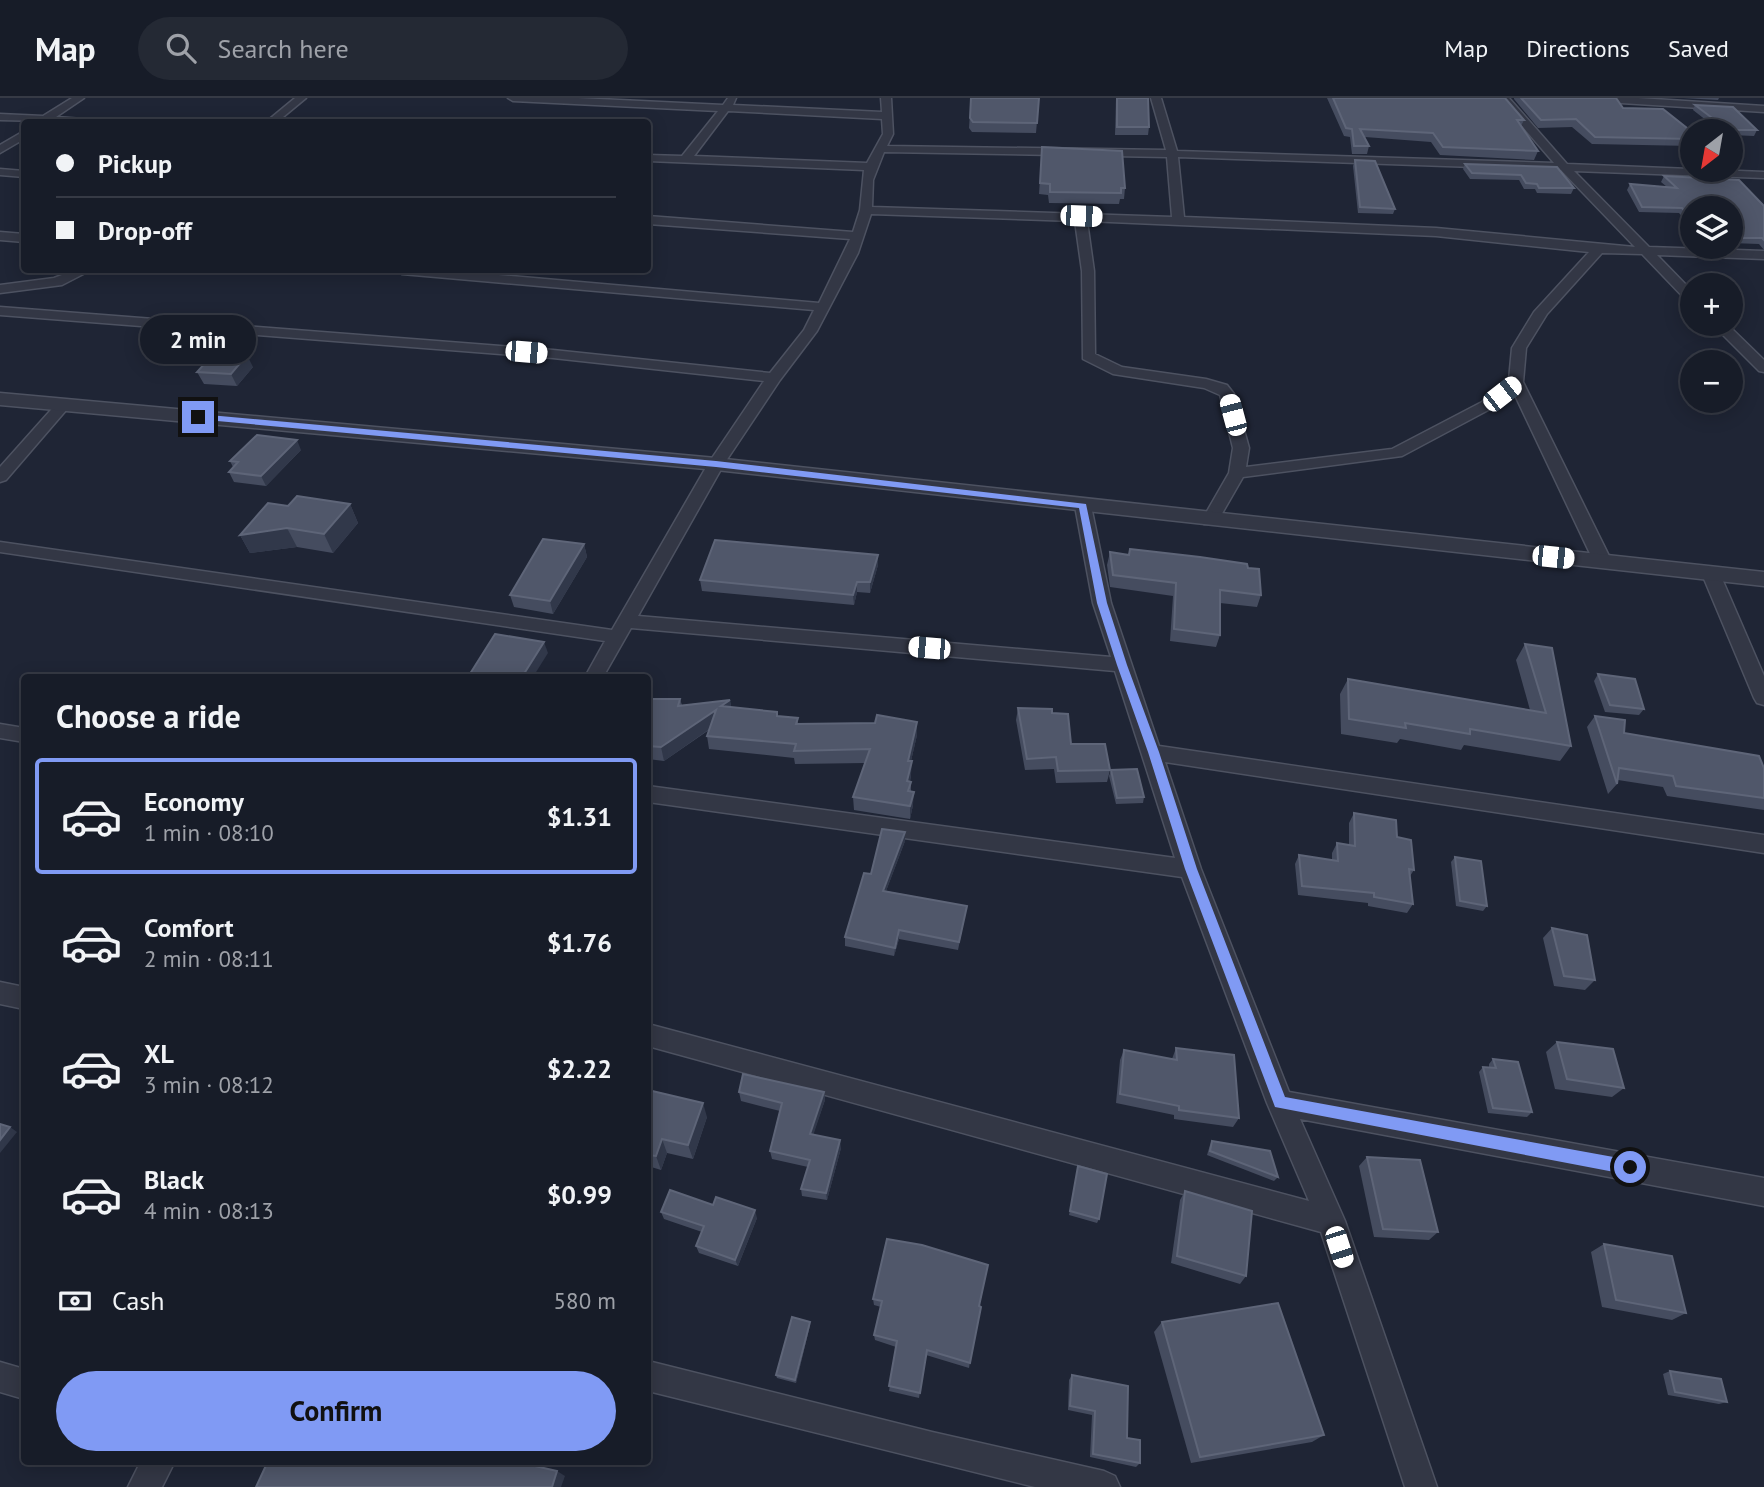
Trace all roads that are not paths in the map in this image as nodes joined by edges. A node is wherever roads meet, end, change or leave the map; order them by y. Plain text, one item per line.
1 (79, 98) edge
2 (301, 98) edge
3 (513, 98) edge
4 (733, 98) edge
5 (886, 98) edge
6 (1156, 98) edge
7 (1503, 98) edge
8 (1589, 98) edge
9 (1740, 98) edge
10 (726, 108) junction
11 (1747, 108) junction
12 (1764, 109) edge
13 (889, 116) junction
14 (0, 117) edge
15 (22, 119) edge
16 (46, 119) edge
17 (275, 119) edge
18 (21, 136) edge
19 (882, 149) junction
20 (0, 150) edge
21 (1172, 153) junction
22 (651, 158) edge
23 (685, 160) junction
24 (1562, 165) junction
25 (871, 167) junction
26 (0, 172) edge
27 (21, 174) edge
28 (1764, 175) edge
29 (866, 210) junction
30 (1081, 216) junction
31 (1178, 219) junction
32 (651, 220) edge
33 (0, 236) edge
34 (857, 236) junction
35 (21, 238) edge
36 (1599, 248) junction
37 (1642, 249) junction
38 (1764, 255) edge
39 (78, 273) edge
40 (436, 273) edge
41 (1680, 286) edge
42 (0, 289) edge
43 (823, 307) junction
44 (0, 311) edge
45 (1731, 336) edge
46 (1764, 368) edge
47 (774, 378) junction
48 (1516, 382) junction
49 (0, 398) edge
50 (63, 405) junction
51 (716, 464) junction
52 (1237, 473) junction
53 (0, 477) edge
54 (1083, 506) junction
55 (1210, 520) junction
56 (0, 547) edge
57 (1603, 562) junction
58 (1711, 573) junction
59 (1764, 579) edge
60 (623, 629) junction
61 (1122, 665) junction
62 (596, 674) edge
63 (1764, 698) edge
64 (0, 731) edge
65 (21, 735) edge
66 (1154, 752) junction
67 (651, 793) edge
68 (1764, 844) edge
69 (1191, 869) junction
70 (0, 993) edge
71 (21, 997) edge
72 (651, 1036) edge
73 (1280, 1103) junction
74 (1764, 1192) edge
75 (1331, 1222) junction
76 (0, 1377) edge
77 (651, 1377) edge
78 (21, 1383) edge
79 (157, 1465) edge
80 (144, 1487) edge
81 (1104, 1487) edge
82 (1421, 1487) edge

1 - 16 street
2 - 17 street
3 - 10 street
4 - 10 street
5 - 13 street
6 - 21 street
7 - 24 street
8 - 11 street
9 - 11 street
10 - 13 street
10 - 23 street
11 - 12 street
13 - 19 street
14 - 15 street
18 - 20 street
19 - 21 street
19 - 25 street
21 - 24 street
21 - 31 street
22 - 23 street
23 - 25 street
24 - 28 street
24 - 37 street
25 - 29 street
26 - 27 street
29 - 30 street
29 - 34 street
30 - 31 street
30 - 52 street
31 - 36 street
32 - 34 street
33 - 35 street
34 - 43 street
36 - 37 street
36 - 48 street
37 - 38 street
37 - 41 street
39 - 42 street
40 - 43 street
43 - 47 street
44 - 47 street
45 - 46 street
47 - 51 street
48 - 52 street
48 - 57 street
49 - 50 street
50 - 51 street
50 - 53 street
51 - 54 street
51 - 60 street
52 - 55 street
54 - 55 street
54 - 61 street
55 - 57 street
56 - 60 street
57 - 58 street
58 - 59 street
58 - 63 street
60 - 61 street
60 - 62 street
61 - 66 street
64 - 65 street
66 - 68 street
66 - 69 street
67 - 69 street
69 - 73 street
70 - 71 street
72 - 75 street
73 - 74 street
73 - 75 street
75 - 82 street
76 - 78 street
77 - 81 street
79 - 80 street

